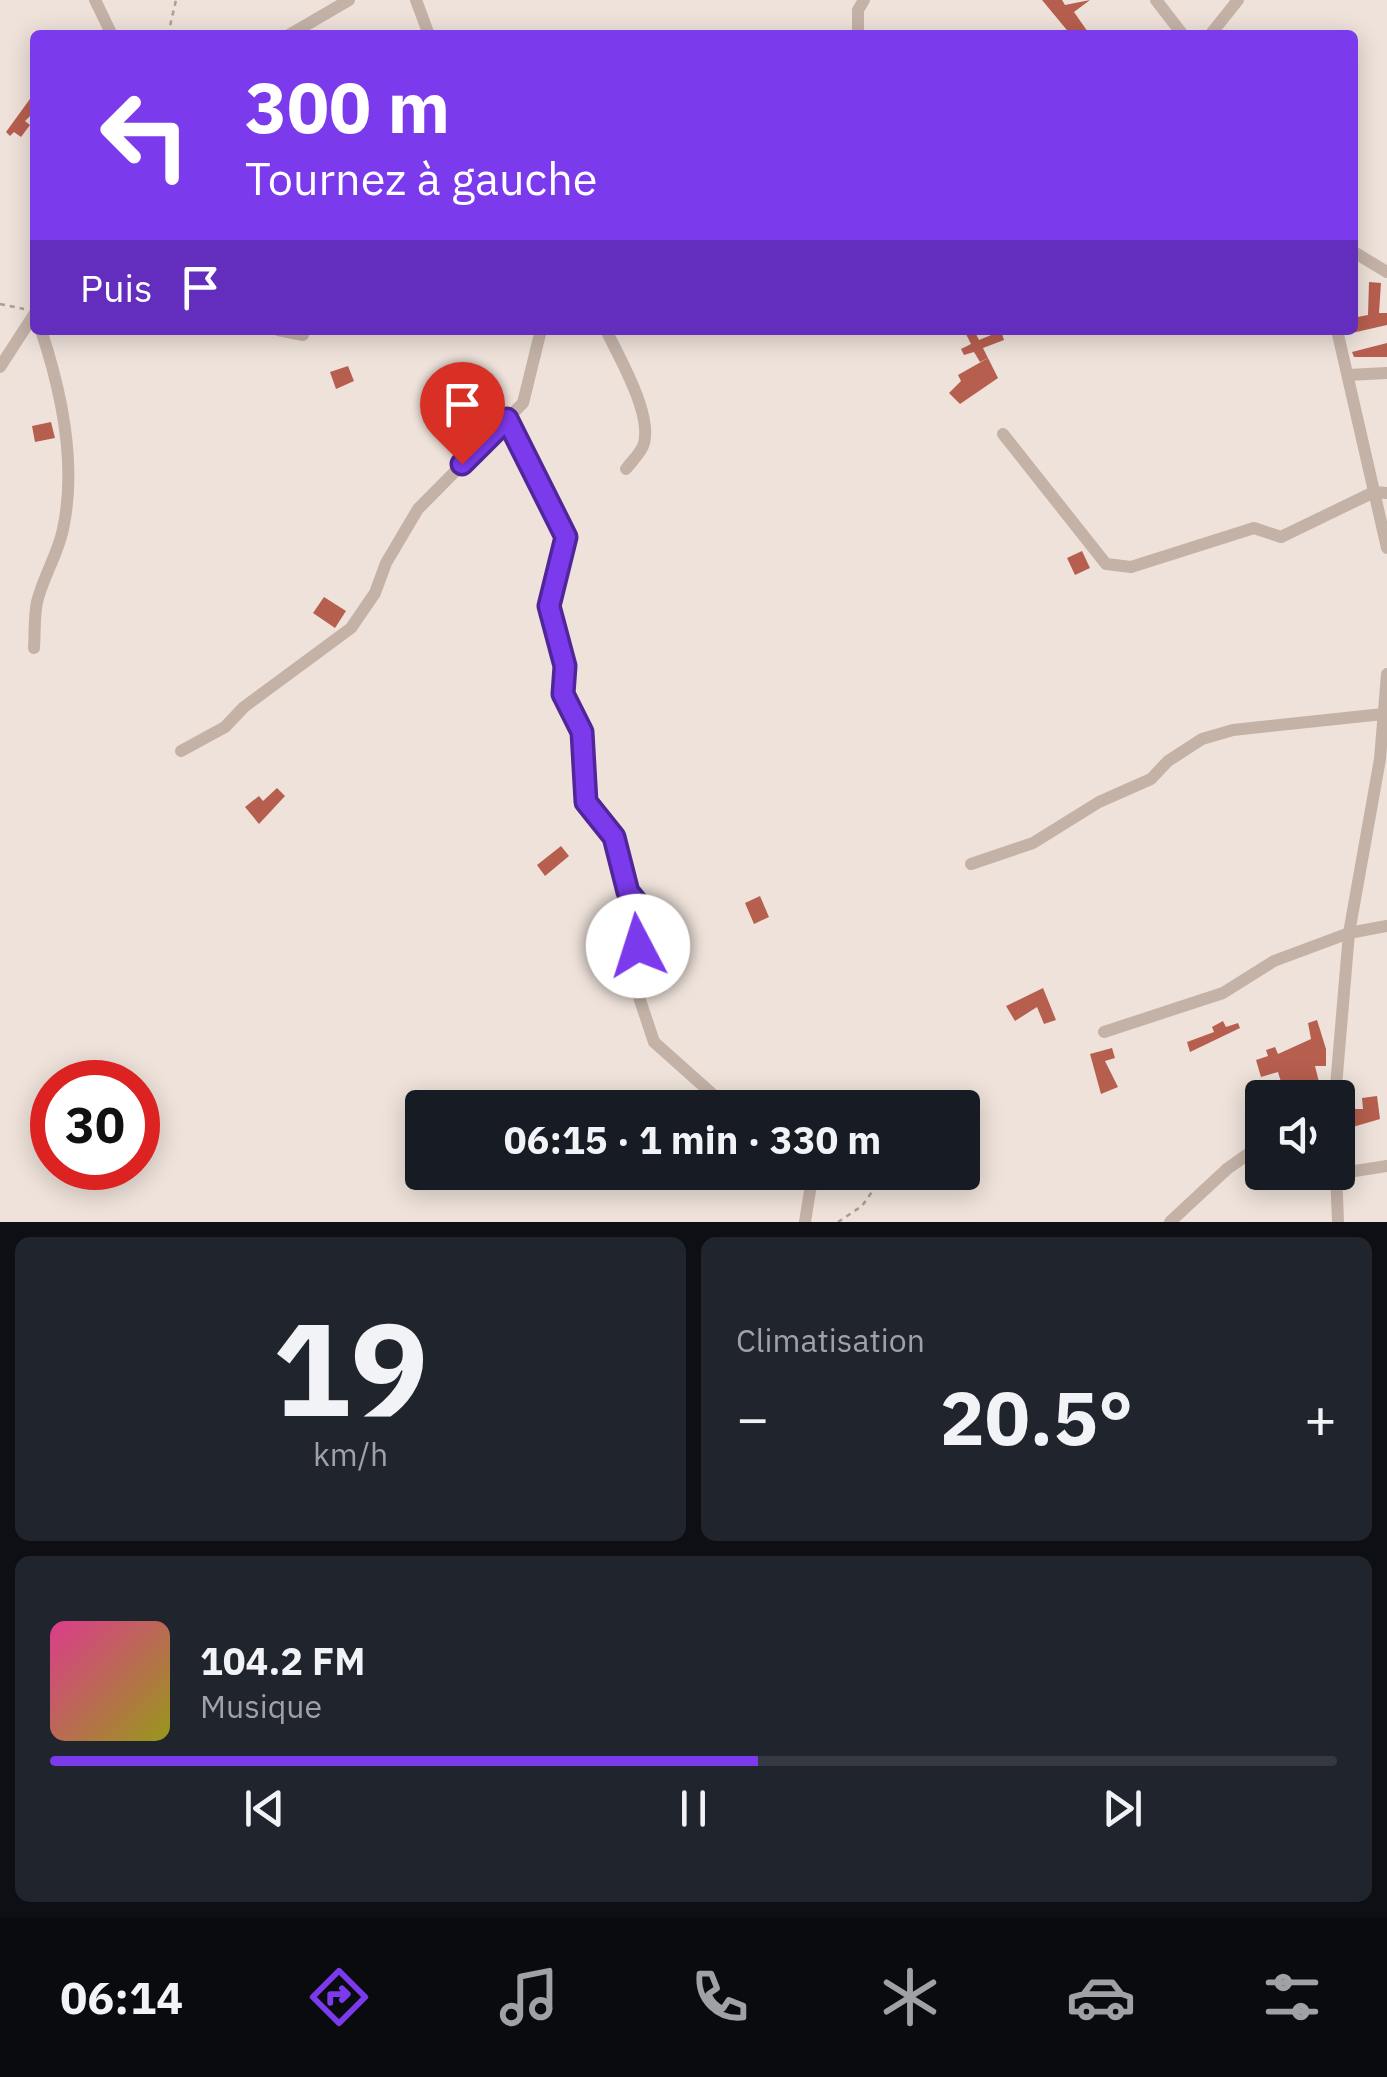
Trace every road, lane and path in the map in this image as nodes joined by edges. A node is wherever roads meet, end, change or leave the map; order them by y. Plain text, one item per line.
1 (95, 0) edge
2 (176, 0) edge
3 (349, 0) edge
4 (416, 0) edge
5 (864, 0) edge
6 (1156, 0) edge
7 (1238, 0) edge
8 (110, 30) edge
9 (169, 30) edge
10 (298, 30) edge
11 (427, 30) edge
12 (858, 30) edge
13 (1179, 30) edge
14 (1214, 30) edge
15 (1358, 255) edge
16 (1387, 272) edge
17 (0, 304) edge
18 (30, 311) edge
19 (30, 320) edge
20 (43, 335) edge
21 (540, 335) edge
22 (608, 335) edge
23 (1338, 335) edge
24 (0, 367) edge
25 (1387, 373) edge
26 (1348, 375) junction
27 (507, 419) junction
28 (1003, 434) dead end
29 (626, 469) dead end
30 (1380, 492) edge
31 (1387, 548) edge
32 (34, 648) dead end
33 (1387, 674) edge
34 (1383, 714) junction
35 (181, 751) dead end
36 (1384, 760) edge
37 (971, 864) dead end
38 (1387, 926) edge
39 (1349, 933) junction
40 (1104, 1032) dead end
41 (1337, 1080) edge
42 (708, 1090) edge
43 (1245, 1156) edge
44 (1387, 1166) edge
45 (1355, 1171) edge
46 (811, 1190) edge
47 (873, 1190) edge
48 (1337, 1190) edge
49 (805, 1222) edge
50 (838, 1222) edge
51 (1170, 1222) edge
52 (1338, 1222) edge

1 - 8 street
2 - 9 path
3 - 10 street
4 - 11 street
5 - 12 street
6 - 13 street
7 - 14 street
15 - 16 street
17 - 18 path
19 - 24 street
20 - 32 street
21 - 27 street
22 - 29 street
23 - 26 street
25 - 26 street
26 - 30 street
27 - 35 street
27 - 42 street
28 - 30 street
30 - 31 street
33 - 34 street
34 - 36 street
34 - 37 street
36 - 39 street
38 - 39 street
39 - 40 street
39 - 41 street
43 - 51 street
44 - 45 street
46 - 49 street
47 - 50 path
48 - 52 street

